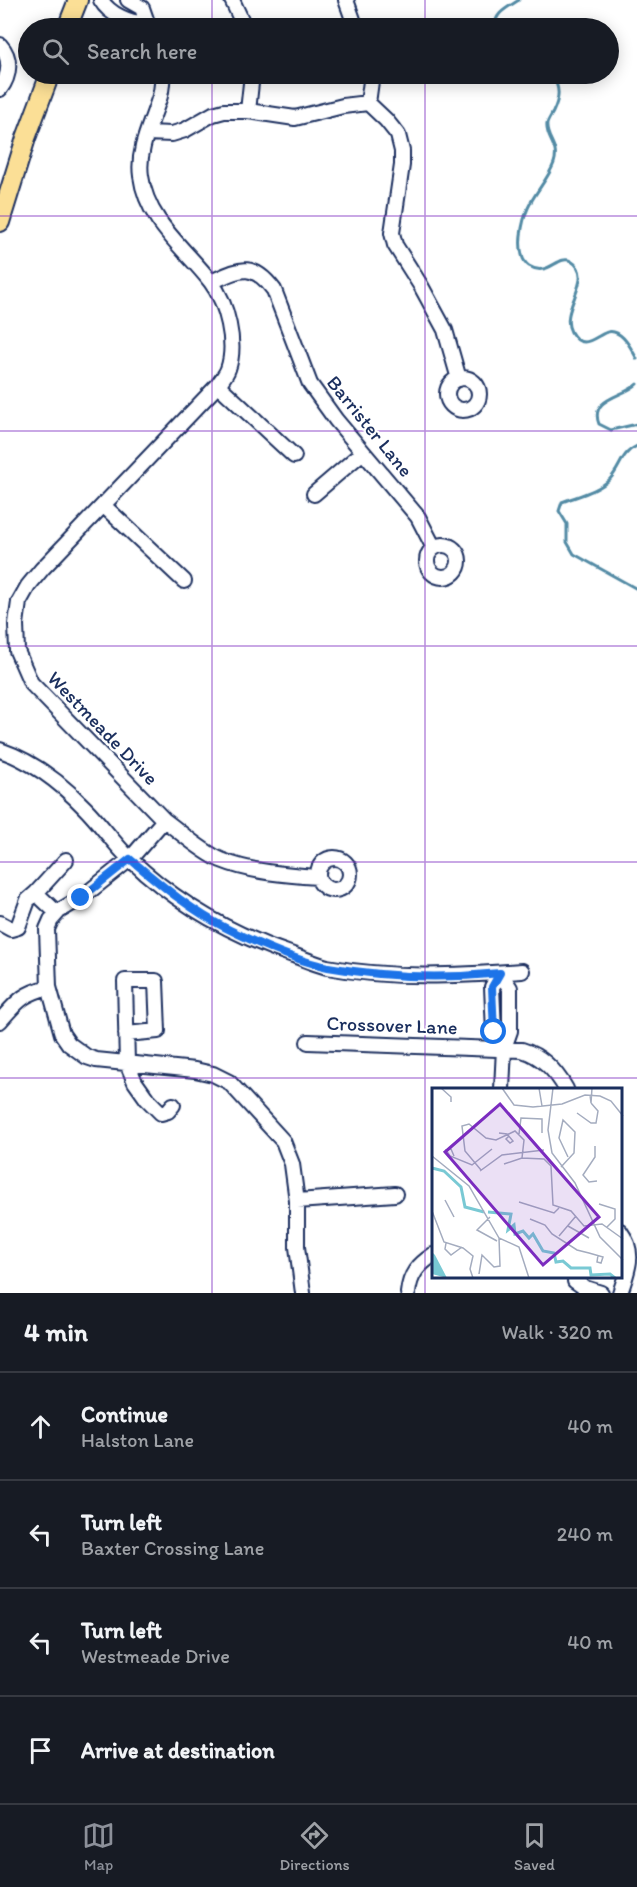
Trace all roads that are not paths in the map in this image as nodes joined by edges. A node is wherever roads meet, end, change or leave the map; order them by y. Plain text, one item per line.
1 (78, 0) edge
2 (101, 0) edge
3 (128, 0) edge
4 (232, 0) edge
5 (346, 0) edge
6 (71, 18) edge
7 (124, 18) edge
8 (145, 18) edge
9 (240, 18) edge
10 (352, 18) edge
11 (0, 45) edge
12 (46, 84) edge
13 (162, 84) edge
14 (251, 84) edge
15 (371, 84) edge
16 (0, 89) edge
17 (368, 103) junction
18 (248, 111) junction
19 (147, 133) junction
20 (0, 222) edge
21 (212, 282) junction
22 (459, 379) dead end
23 (218, 385) junction
24 (363, 452) junction
25 (294, 456) dead end
26 (314, 494) dead end
27 (104, 506) junction
28 (434, 548) dead end
29 (184, 581) dead end
30 (0, 750) edge
31 (164, 820) junction
32 (130, 859) junction
33 (66, 860) dead end
34 (318, 877) dead end
35 (36, 893) junction
36 (57, 913) junction
37 (0, 924) edge
38 (522, 971) dead end
39 (500, 973) junction
40 (49, 987) junction
41 (0, 1021) edge
42 (126, 1034) dead end
43 (308, 1042) dead end
44 (504, 1048) junction
45 (127, 1063) junction
46 (502, 1088) edge
47 (566, 1088) edge
48 (173, 1105) dead end
49 (395, 1194) dead end
50 (297, 1202) junction
51 (622, 1232) edge
52 (432, 1256) edge
53 (575, 1278) edge
54 (303, 1293) edge
55 (408, 1293) edge
56 (601, 1293) edge
57 (620, 1293) edge

1 - 6 main road
2 - 7 street
3 - 8 street
4 - 9 street
5 - 10 street
11 - 16 street
12 - 20 main road
13 - 19 street, Westmeade Drive
14 - 18 street
15 - 17 street
17 - 18 street
17 - 22 street
18 - 19 street
19 - 21 street, Westmeade Drive
21 - 23 street, Westmeade Drive
21 - 24 street, Barrister Lane
23 - 25 street
23 - 27 street, Westmeade Drive
24 - 26 street
24 - 28 street, Barrister Lane
27 - 29 street
27 - 31 street, Westmeade Drive
30 - 32 street
31 - 32 street
31 - 34 street, Westmeade Drive
32 - 36 street
32 - 39 street
33 - 35 street
35 - 36 street
35 - 37 street
36 - 40 street
38 - 39 street
39 - 44 street
40 - 41 street
40 - 45 street
42 - 45 street
43 - 44 street, Crossover Lane
44 - 46 street
44 - 47 street, Crossover Lane
45 - 48 street
45 - 50 street
49 - 50 street
50 - 54 street
51 - 57 street
52 - 55 street
53 - 56 street

